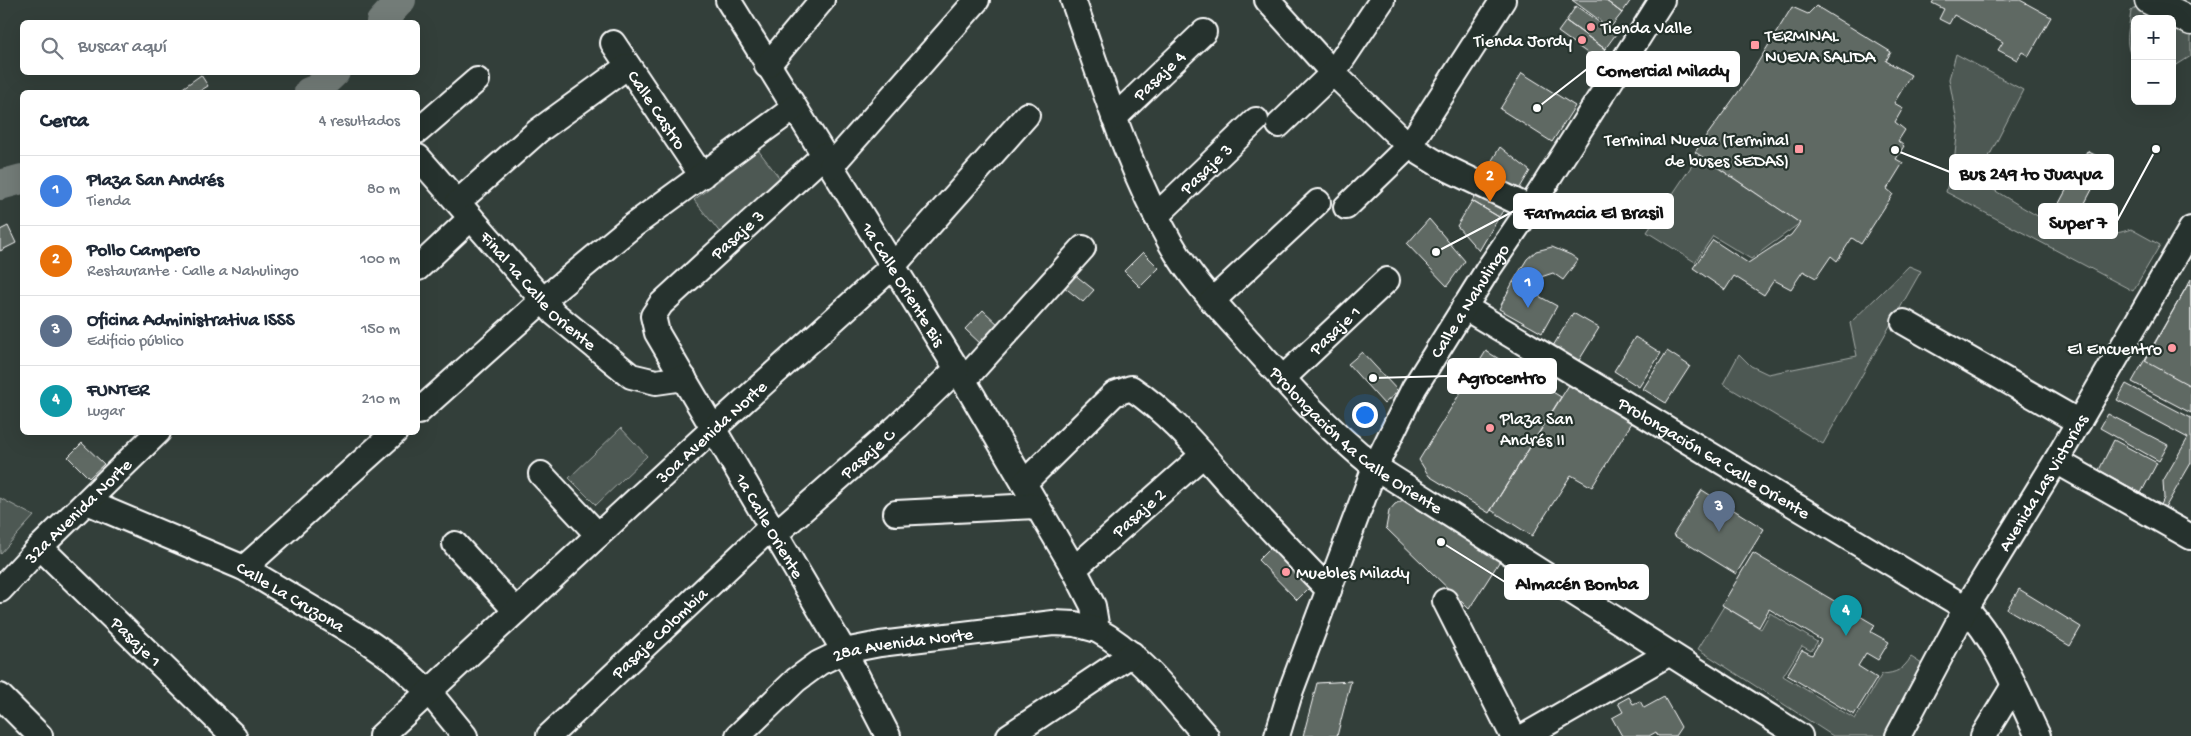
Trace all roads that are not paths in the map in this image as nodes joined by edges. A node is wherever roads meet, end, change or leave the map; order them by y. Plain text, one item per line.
1 (728, 0) edge
2 (822, 0) edge
3 (977, 0) edge
4 (1267, 0) edge
5 (1382, 0) edge
6 (1503, 0) edge
7 (1662, 0) edge
8 (2149, 0) edge
9 (1080, 4) edge
10 (2191, 21) edge
11 (1204, 32) dead end
12 (613, 43) dead end
13 (628, 66) junction
14 (768, 66) junction
15 (1333, 73) junction
16 (477, 80) dead end
17 (794, 108) junction
18 (1027, 115) dead end
19 (1114, 118) junction
20 (1256, 120) dead end
21 (1280, 125) dead end
22 (420, 129) edge
23 (1409, 146) junction
24 (420, 159) edge
25 (827, 160) junction
26 (702, 176) junction
27 (1318, 202) dead end
28 (1346, 206) dead end
29 (1530, 208) junction
30 (464, 210) junction
31 (1156, 216) junction
32 (2191, 229) edge
33 (1082, 248) dead end
34 (420, 265) edge
35 (893, 266) junction
36 (1387, 280) dead end
37 (542, 300) junction
38 (1212, 300) junction
39 (1464, 306) junction
40 (653, 316) joint
41 (1904, 322) dead end
42 (961, 375) junction
43 (684, 378) junction
44 (1282, 378) junction
45 (420, 410) edge
46 (2079, 422) junction
47 (714, 428) junction
48 (155, 435) edge
49 (392, 435) edge
50 (1204, 455) junction
51 (2056, 461) junction
52 (1375, 467) junction
53 (541, 474) dead end
54 (1024, 483) junction
55 (87, 502) junction
56 (1036, 506) junction
57 (896, 513) dead end
58 (772, 531) junction
59 (598, 535) junction
60 (2191, 537) edge
61 (455, 544) dead end
62 (40, 547) junction
63 (244, 568) junction
64 (1074, 569) junction
65 (0, 590) edge
66 (1329, 590) junction
67 (1445, 601) dead end
68 (1966, 608) junction
69 (516, 611) junction
70 (1097, 630) junction
71 (844, 651) junction
72 (1132, 654) junction
73 (1668, 654) junction
74 (2014, 687) junction
75 (429, 692) junction
76 (0, 696) edge
77 (40, 736) edge
78 (234, 736) edge
79 (381, 736) edge
80 (466, 736) edge
81 (549, 736) edge
82 (738, 736) edge
83 (888, 736) edge
84 (1009, 736) edge
85 (1206, 736) edge
86 (1277, 736) edge
87 (1514, 736) edge
88 (1525, 736) edge
89 (1800, 736) edge
90 (1898, 736) edge
91 (1983, 736) edge
92 (2038, 736) edge

1 - 14 street, 1a Calle Oriente Bis
2 - 14 street
3 - 25 street, Pasaje 3
4 - 15 street
5 - 15 street
6 - 23 street
7 - 29 street, Calle a Nahulingo
8 - 10 highway
9 - 19 street, Prolongación 4a Calle Oriente
11 - 19 street, Pasaje 4
12 - 13 street, Calle Castro
13 - 26 street, Calle Castro
13 - 30 street
14 - 17 street, 1a Calle Oriente Bis
15 - 21 street
15 - 23 street
16 - 22 street
17 - 25 street, 1a Calle Oriente Bis
17 - 26 street
18 - 35 street, 30a Avenida Norte
19 - 31 street, Prolongación 4a Calle Oriente
20 - 31 street, Pasaje 3
23 - 28 street
23 - 29 street
24 - 30 street, Final 1a Calle Oriente
25 - 35 street, 1a Calle Oriente Bis
25 - 40 street, Pasaje 3
26 - 37 street
27 - 38 street
29 - 39 street, Calle a Nahulingo
30 - 34 street
30 - 37 street, Final 1a Calle Oriente
31 - 38 street, Prolongación 4a Calle Oriente
32 - 46 street, Avenida Las Victorias
33 - 42 street, Pasaje C
35 - 42 street, 1a Calle Oriente Bis
35 - 47 street, 30a Avenida Norte
36 - 44 street, Pasaje 1
37 - 43 street, Final 1a Calle Oriente
37 - 45 street
38 - 44 street, Prolongación 4a Calle Oriente
39 - 52 street, Calle a Nahulingo
39 - 68 street, Prolongación 6a Calle Oriente
40 - 43 street, 1a Calle Oriente
41 - 46 street
42 - 54 street, 1a Calle Oriente Bis
42 - 58 street, Pasaje C
43 - 47 street, 1a Calle Oriente
44 - 52 street, Prolongación 4a Calle Oriente
46 - 51 street, Avenida Las Victorias
47 - 58 street, 1a Calle Oriente
47 - 59 street, 30a Avenida Norte
48 - 55 street, 32a Avenida Norte
49 - 63 street
50 - 54 street
50 - 64 street, Pasaje 2
50 - 66 street
51 - 60 street
51 - 68 street, Avenida Las Victorias
52 - 66 street, Calle a Nahulingo
52 - 73 street, Prolongación 4a Calle Oriente
53 - 59 street
54 - 56 street, 1a Calle Oriente Bis
55 - 62 street, 32a Avenida Norte
55 - 63 street, Calle La Cruzona
56 - 57 street
56 - 64 street, 1a Calle Oriente Bis
58 - 71 street, 1a Calle Oriente
58 - 81 street, Pasaje Colombia
59 - 69 street, 30a Avenida Norte
61 - 69 street
62 - 65 street, 32a Avenida Norte
62 - 78 street, Pasaje 1
63 - 75 street, Calle La Cruzona
64 - 70 street, 1a Calle Oriente Bis
66 - 86 street, Calle a Nahulingo
67 - 87 street
68 - 74 street, Prolongación 6a Calle Oriente
68 - 90 street, Avenida Las Victorias
69 - 75 street, 30a Avenida Norte
70 - 71 street, 28a Avenida Norte
70 - 72 street, 28a Avenida Norte
71 - 82 street, 28a Avenida Norte
71 - 83 street, 1a Calle Oriente
72 - 84 street
72 - 85 street, 28a Avenida Norte
73 - 88 street
73 - 89 street, Prolongación 4a Calle Oriente
74 - 91 street
74 - 92 street, Prolongación 6a Calle Oriente
75 - 79 street, 30a Avenida Norte
75 - 80 street, Calle La Cruzona
76 - 77 street

